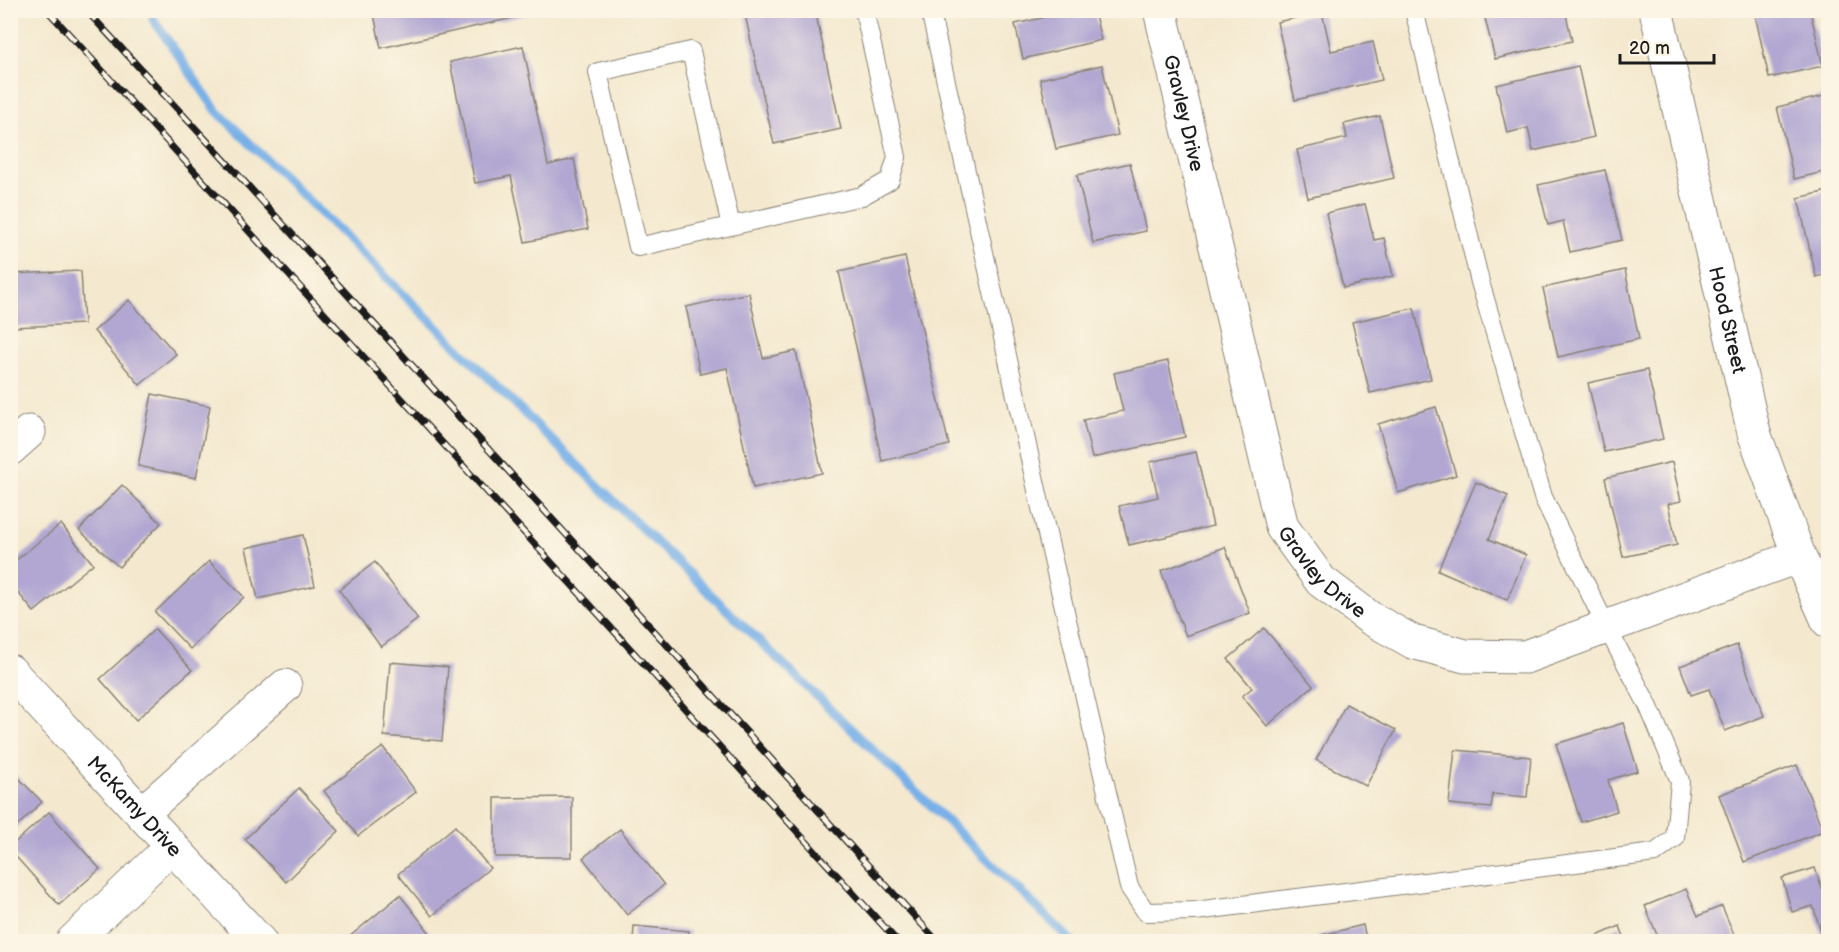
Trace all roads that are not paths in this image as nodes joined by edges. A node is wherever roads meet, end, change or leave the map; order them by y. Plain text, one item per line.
1 (864, 10) edge
2 (930, 10) edge
3 (1160, 10) edge
4 (1414, 10) edge
5 (1656, 10) edge
6 (731, 226) junction
7 (1798, 556) junction
8 (1828, 621) edge
9 (1607, 628) junction
10 (10, 670) edge
11 (285, 686) dead end
12 (142, 813) junction
13 (172, 846) junction
14 (72, 942) edge
15 (260, 942) edge

1 - 6 lane
2 - 9 lane
3 - 9 street, Gravley Drive
4 - 9 lane
5 - 7 street, Hood Street
6 - 6 lane
7 - 8 street, Hood Street
7 - 9 street, Gravley Drive
10 - 12 street, McKamy Drive
11 - 12 street
12 - 13 street, McKamy Drive
13 - 14 street
13 - 15 street, McKamy Drive

